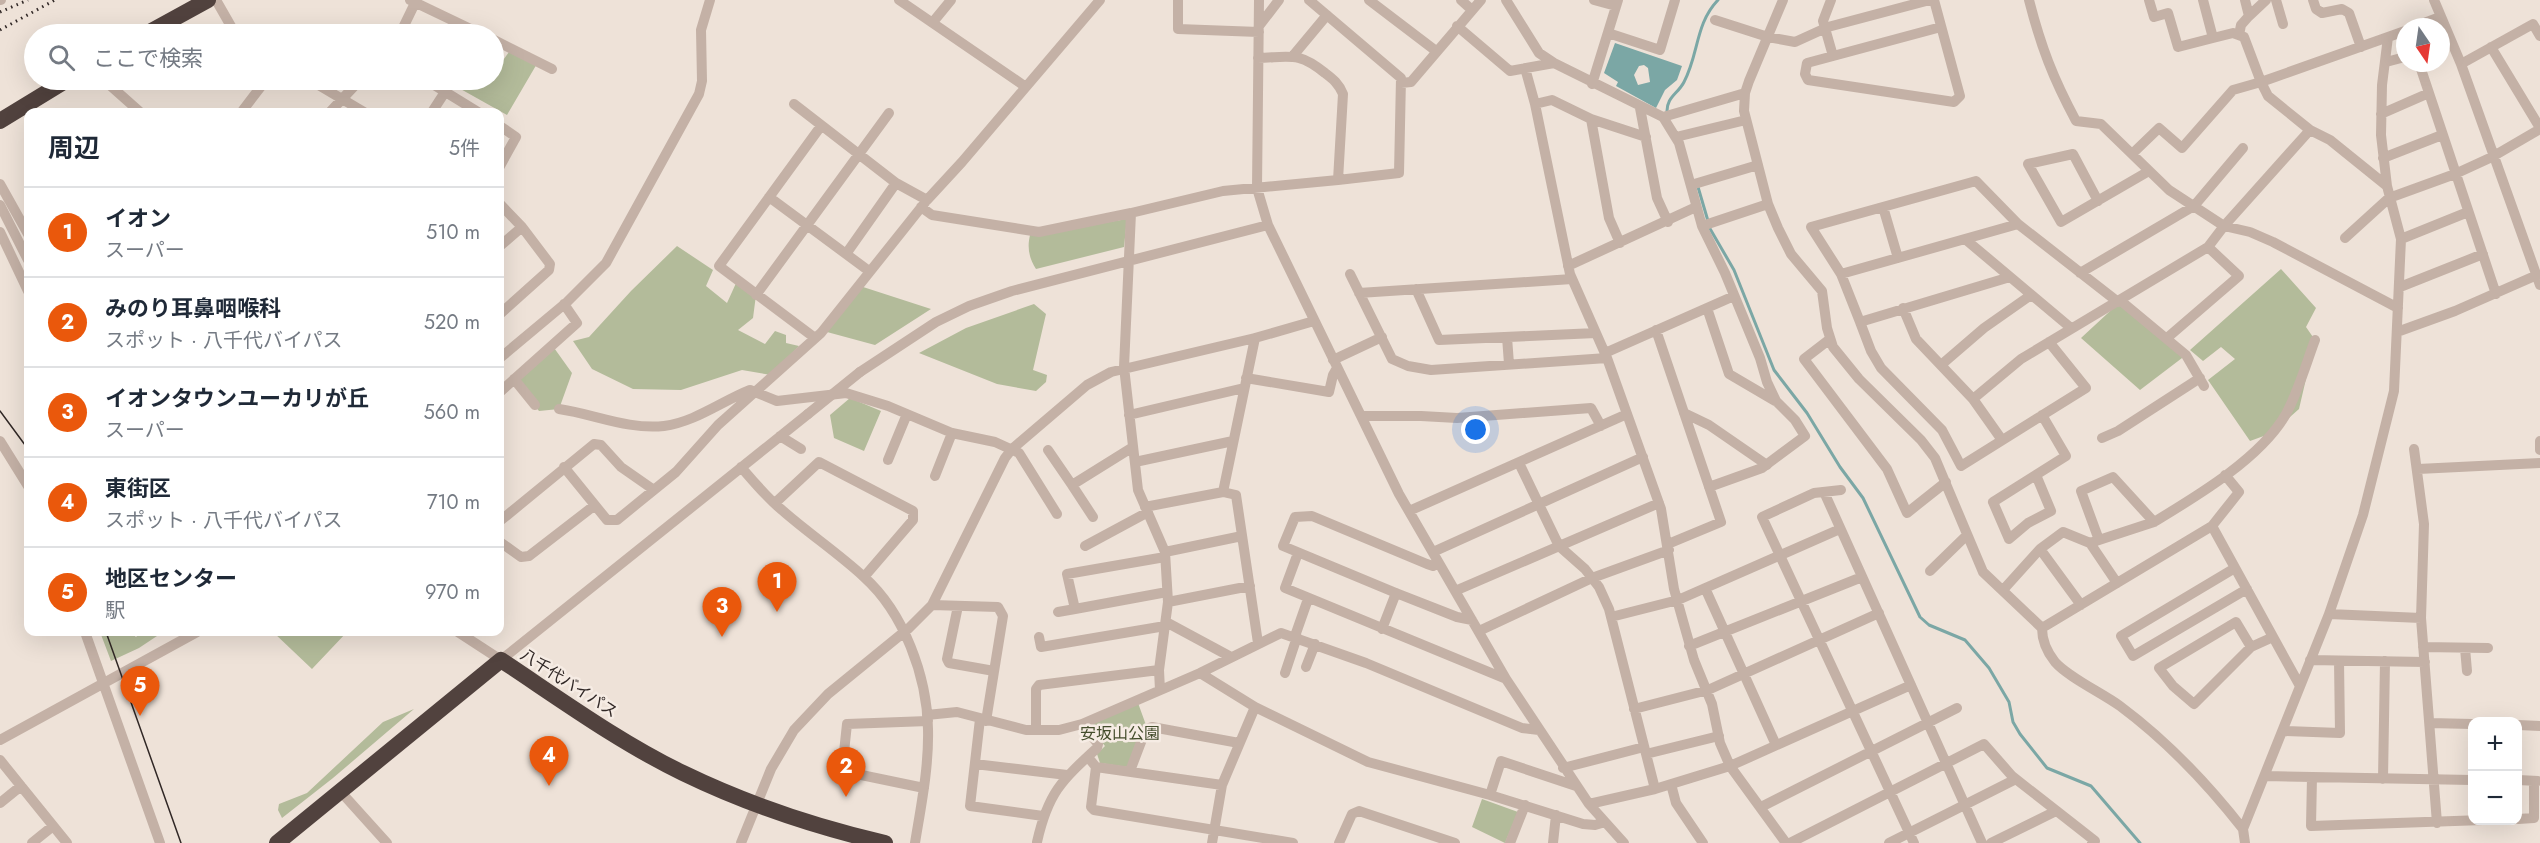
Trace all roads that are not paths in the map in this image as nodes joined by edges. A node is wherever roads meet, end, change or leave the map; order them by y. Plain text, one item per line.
1 (208, 0) edge
2 (216, 0) edge
3 (710, 0) edge
4 (899, 0) edge
5 (951, 0) edge
6 (1100, 0) edge
7 (1178, 0) edge
8 (1259, 0) edge
9 (1279, 0) edge
10 (1309, 0) edge
11 (1369, 0) edge
12 (1461, 0) edge
13 (1481, 0) edge
14 (1506, 0) edge
15 (1594, 0) edge
16 (1675, 0) edge
17 (1783, 0) edge
18 (1831, 0) edge
19 (1932, 0) edge
20 (2029, 0) edge
21 (2149, 0) edge
22 (2203, 0) edge
23 (2245, 0) edge
24 (2266, 0) edge
25 (2276, 0) edge
26 (2313, 0) edge
27 (2434, 0) edge
28 (413, 1) edge
29 (1617, 3) edge
30 (1472, 10) junction
31 (1327, 15) junction
32 (2249, 16) junction
33 (2440, 17) edge
34 (1715, 20) dead end
35 (933, 22) junction
36 (164, 24) edge
37 (232, 24) edge
38 (404, 24) edge
39 (460, 24) edge
40 (2283, 24) dead end
41 (1457, 26) junction
42 (1941, 27) junction
43 (1259, 29) junction
44 (1825, 29) junction
45 (1608, 33) junction
46 (2396, 34) edge
47 (2239, 35) junction
48 (2540, 36) edge
49 (1768, 37) junction
50 (2388, 37) junction
51 (2213, 38) junction
52 (504, 45) edge
53 (2361, 47) junction
54 (2491, 47) junction
55 (1436, 51) junction
56 (2450, 51) edge
57 (1833, 56) junction
58 (1292, 57) junction
59 (1258, 58) junction
60 (2396, 59) edge
61 (2386, 62) junction
62 (1554, 63) junction
63 (2461, 64) junction
64 (552, 69) dead end
65 (1525, 69) junction
66 (2422, 72) edge
67 (2261, 82) junction
68 (1401, 83) junction
69 (1592, 84) junction
70 (1026, 87) junction
71 (51, 90) edge
72 (115, 90) edge
73 (258, 90) edge
74 (327, 90) edge
75 (351, 90) edge
76 (442, 90) edge
77 (445, 92) junction
78 (1745, 93) junction
79 (2429, 93) junction
80 (343, 99) junction
81 (794, 104) dead end
82 (1535, 104) junction
83 (136, 108) edge
84 (245, 108) edge
85 (334, 108) edge
86 (358, 108) edge
87 (435, 108) edge
88 (471, 108) edge
89 (1640, 108) junction
90 (889, 113) dead end
91 (2381, 114) junction
92 (1663, 117) junction
93 (1591, 119) junction
94 (1746, 120) junction
95 (0, 121) edge
96 (821, 126) junction
97 (504, 128) edge
98 (2540, 129) edge
99 (2310, 130) junction
100 (2442, 135) junction
101 (1646, 137) junction
102 (1676, 137) junction
103 (2243, 148) dead end
104 (2132, 154) junction
105 (859, 155) junction
106 (2492, 157) junction
107 (504, 158) edge
108 (2383, 158) junction
109 (1758, 165) junction
110 (2149, 171) junction
111 (2455, 174) junction
112 (1338, 180) junction
113 (896, 183) junction
114 (0, 184) edge
115 (1691, 186) junction
116 (2386, 186) junction
117 (1257, 188) junction
118 (769, 197) junction
119 (2389, 198) junction
120 (2098, 201) junction
121 (924, 203) junction
122 (1768, 204) junction
123 (0, 205) edge
124 (2194, 206) junction
125 (1696, 207) junction
126 (1883, 207) junction
127 (504, 208) edge
128 (2468, 212) junction
129 (1131, 213) junction
130 (1668, 222) junction
131 (2018, 224) junction
132 (1268, 225) junction
133 (807, 226) junction
134 (1702, 226) junction
135 (2224, 226) junction
136 (24, 227) edge
137 (522, 227) junction
138 (0, 232) edge
139 (2345, 238) dead end
140 (1965, 239) junction
141 (2401, 239) junction
142 (504, 243) edge
143 (1620, 243) junction
144 (2208, 247) junction
145 (24, 252) edge
146 (846, 254) junction
147 (2483, 254) junction
148 (1898, 258) junction
149 (1129, 260) junction
150 (1568, 266) junction
151 (869, 271) junction
152 (2080, 273) junction
153 (2538, 273) edge
154 (1350, 274) dead end
155 (1841, 274) junction
156 (2010, 277) junction
157 (1572, 279) junction
158 (24, 283) edge
159 (2400, 286) junction
160 (1416, 289) junction
161 (1359, 293) junction
162 (2496, 294) junction
163 (2031, 295) junction
164 (756, 296) junction
165 (1734, 296) junction
166 (2119, 302) junction
167 (564, 304) junction
168 (1707, 308) junction
169 (1903, 308) junction
170 (2398, 308) junction
171 (504, 310) edge
172 (1314, 321) junction
173 (1860, 322) junction
174 (2071, 328) junction
175 (1656, 330) junction
176 (2397, 332) junction
177 (1596, 333) junction
178 (1382, 337) junction
179 (1507, 337) junction
180 (815, 338) junction
181 (1255, 338) junction
182 (2167, 338) junction
183 (1830, 339) junction
184 (2315, 340) dead end
185 (2049, 342) junction
186 (504, 355) edge
187 (1606, 356) junction
188 (1335, 364) junction
189 (1509, 364) junction
190 (1941, 365) junction
191 (1124, 367) junction
192 (514, 380) junction
193 (1245, 383) junction
194 (504, 389) edge
195 (756, 392) junction
196 (1973, 399) junction
197 (1776, 401) junction
198 (535, 405) dead end
199 (559, 409) dead end
200 (1684, 413) junction
201 (907, 414) junction
202 (1627, 414) junction
203 (1129, 415) junction
204 (2042, 415) junction
205 (1361, 416) junction
206 (1601, 426) junction
207 (952, 433) junction
208 (780, 436) junction
209 (2102, 438) dead end
210 (2002, 440) junction
211 (0, 441) edge
212 (1233, 441) junction
213 (2540, 441) edge
214 (1133, 447) junction
215 (801, 449) dead end
216 (1012, 449) junction
217 (2414, 449) dead end
218 (1048, 450) dead end
219 (2540, 450) edge
220 (1643, 457) junction
221 (888, 460) dead end
222 (1135, 462) junction
223 (1519, 462) junction
224 (2540, 464) edge
225 (1767, 465) junction
226 (564, 467) junction
227 (741, 467) junction
228 (2418, 469) junction
229 (2036, 475) junction
230 (2225, 475) junction
231 (935, 476) dead end
232 (24, 480) edge
233 (1946, 482) junction
234 (1072, 485) junction
235 (1709, 487) junction
236 (654, 490) junction
237 (1841, 490) dead end
238 (1223, 492) junction
239 (1824, 492) junction
240 (775, 503) junction
241 (1539, 503) junction
242 (1659, 503) junction
243 (595, 505) junction
244 (1146, 509) junction
245 (1409, 511) junction
246 (1057, 514) dead end
247 (1093, 517) dead end
248 (504, 518) edge
249 (2154, 522) junction
250 (2212, 526) junction
251 (1840, 529) junction
252 (1242, 536) junction
253 (1967, 536) junction
254 (2094, 541) junction
255 (504, 545) edge
256 (1085, 546) dead end
257 (1559, 546) junction
258 (1669, 547) junction
259 (2040, 549) junction
260 (1433, 552) junction
261 (1298, 553) junction
262 (1779, 554) junction
263 (1165, 555) junction
264 (1439, 563) junction
265 (2235, 568) junction
266 (1930, 571) dead end
267 (864, 577) junction
268 (1592, 578) junction
269 (1862, 578) junction
270 (2117, 583) junction
271 (1250, 586) junction
272 (1705, 588) junction
273 (2247, 589) junction
274 (2003, 590) junction
275 (1455, 591) junction
276 (1396, 593) junction
277 (1167, 597) junction
278 (1308, 598) junction
279 (1678, 600) junction
280 (1802, 602) junction
281 (932, 605) junction
282 (2081, 605) junction
283 (958, 606) junction
284 (1075, 609) junction
285 (1058, 612) dead end
286 (1879, 613) junction
287 (2329, 615) junction
288 (1611, 617) junction
289 (2421, 618) junction
290 (1472, 620) junction
291 (1166, 624) junction
292 (2042, 628) junction
293 (1382, 629) junction
294 (1479, 631) junction
295 (904, 632) junction
296 (1725, 632) junction
297 (86, 636) edge
298 (190, 636) edge
299 (464, 636) edge
300 (1038, 637) dead end
301 (1296, 637) junction
302 (2273, 637) junction
303 (1820, 640) junction
304 (1258, 643) junction
305 (1315, 644) junction
306 (1689, 646) junction
307 (2251, 647) junction
308 (2423, 647) junction
309 (2465, 648) junction
310 (2488, 648) dead end
311 (1231, 657) junction
312 (501, 660) junction
313 (2310, 660) junction
314 (2339, 661) junction
315 (2385, 661) junction
316 (2425, 662) junction
317 (1306, 667) dead end
318 (1160, 670) junction
319 (994, 671) junction
320 (2467, 671) dead end
321 (1200, 673) junction
322 (1285, 673) dead end
323 (1744, 674) junction
324 (1506, 679) junction
325 (104, 685) junction
326 (1911, 685) junction
327 (2300, 686) junction
328 (1160, 690) junction
329 (1708, 690) junction
330 (1255, 707) junction
331 (1958, 708) dead end
332 (1634, 709) junction
333 (1854, 710) junction
334 (927, 718) junction
335 (983, 720) junction
336 (1082, 723) junction
337 (1929, 723) junction
338 (2430, 723) junction
339 (2468, 724) edge
340 (2522, 725) edge
341 (2540, 726) edge
342 (1036, 729) junction
343 (1539, 730) junction
344 (2283, 731) junction
345 (1719, 736) junction
346 (0, 740) edge
347 (1239, 743) junction
348 (1776, 745) junction
349 (1645, 750) junction
350 (1872, 751) junction
351 (1088, 757) junction
352 (0, 759) edge
353 (1946, 763) junction
354 (975, 764) junction
355 (1730, 766) junction
356 (1096, 767) junction
357 (1563, 768) junction
358 (1130, 771) junction
359 (1067, 775) junction
360 (2266, 776) junction
361 (2312, 777) junction
362 (2016, 779) junction
363 (2383, 779) junction
364 (2434, 780) junction
365 (2468, 780) edge
366 (2522, 780) edge
367 (2537, 781) edge
368 (1671, 784) junction
369 (1222, 785) junction
370 (21, 786) junction
371 (1576, 786) junction
372 (924, 788) junction
373 (1654, 789) junction
374 (341, 792) junction
375 (1891, 792) junction
376 (1490, 795) junction
377 (0, 803) edge
378 (1589, 804) junction
379 (757, 805) junction
380 (1965, 805) junction
381 (1525, 806) junction
382 (1761, 807) junction
383 (2056, 811) junction
384 (1556, 815) junction
385 (1043, 816) junction
386 (2522, 819) edge
387 (2468, 821) edge
388 (1605, 822) junction
389 (2437, 823) junction
390 (53, 826) junction
391 (2243, 828) junction
392 (1214, 830) junction
393 (1912, 838) edge
394 (1037, 842) edge
395 (32, 843) edge
396 (67, 843) edge
397 (160, 843) edge
398 (278, 843) edge
399 (387, 843) edge
400 (741, 843) edge
401 (885, 843) edge
402 (915, 843) edge
403 (1212, 843) edge
404 (1293, 843) edge
405 (1339, 843) edge
406 (1455, 843) edge
407 (1510, 843) edge
408 (1553, 843) edge
409 (1624, 843) edge
410 (1703, 843) edge
411 (1788, 843) edge
412 (1889, 843) edge
413 (1982, 843) edge
414 (1991, 843) edge
415 (2092, 843) edge
416 (2245, 843) edge

1 - 36 highway
2 - 37 street
3 - 167 street
4 - 35 street
5 - 35 street
6 - 70 street
7 - 43 street
8 - 43 street
9 - 43 street
10 - 31 street
11 - 55 street
12 - 30 street
13 - 30 street
14 - 62 street
15 - 29 street
16 - 45 street
17 - 49 street
18 - 44 street
19 - 42 street
19 - 44 street
20 - 104 street
21 - 51 street
22 - 51 street
23 - 32 street
24 - 32 street
25 - 40 street
26 - 53 street
27 - 33 street
28 - 38 street
28 - 39 street
29 - 45 street
30 - 41 street
31 - 58 street
31 - 68 street
32 - 47 street
34 - 49 street
35 - 70 street
41 - 55 street
41 - 65 street
42 - 57 street
42 - 57 street
43 - 59 street
44 - 49 street
44 - 57 street
45 - 69 street
46 - 50 street
47 - 51 street
47 - 67 street
48 - 54 street
49 - 78 street
50 - 53 street
50 - 61 street
52 - 64 street
53 - 67 street
54 - 63 street
54 - 98 street
55 - 68 street
56 - 63 street
58 - 59 street
58 - 112 street
59 - 117 street
60 - 61 street
61 - 91 street
62 - 65 street
62 - 69 street
63 - 106 street
65 - 82 street
66 - 79 street
67 - 99 street
67 - 104 street
68 - 112 street
69 - 89 street
70 - 121 street
71 - 95 highway
72 - 83 street
73 - 84 street
74 - 80 street
75 - 80 street
76 - 77 street
77 - 87 street
77 - 88 street
78 - 92 street
78 - 94 street
79 - 91 street
79 - 100 street
80 - 85 street
80 - 86 street
81 - 96 street
82 - 93 street
82 - 150 street
89 - 92 street
89 - 101 street
90 - 105 street
91 - 108 street
92 - 102 street
93 - 101 street
93 - 143 street
94 - 102 street
94 - 109 street
96 - 105 street
96 - 118 street
97 - 107 street
98 - 106 street
99 - 116 street
99 - 135 street
100 - 108 street
100 - 111 street
101 - 130 street
102 - 115 street
103 - 124 street
104 - 110 street
105 - 113 street
105 - 133 street
106 - 111 street
106 - 153 street
108 - 116 street
109 - 115 street
109 - 122 street
110 - 120 street
110 - 124 street
111 - 119 street
111 - 128 street
112 - 117 street
113 - 121 street
113 - 146 street
114 - 136 street
115 - 125 street
116 - 119 street
117 - 129 street
117 - 132 street
118 - 133 street
118 - 164 street
119 - 139 street
119 - 141 street
120 - 120 street
121 - 129 street
121 - 151 street
122 - 134 street
122 - 183 street
123 - 145 street
124 - 135 street
124 - 152 street
125 - 130 street
125 - 134 street
126 - 131 street
126 - 148 street
126 - 155 street
127 - 137 street
128 - 141 street
128 - 147 street
129 - 149 street
130 - 143 street
131 - 140 street
131 - 152 street
132 - 149 street
132 - 172 street
133 - 146 street
133 - 164 street
134 - 165 street
135 - 144 street
135 - 170 street
137 - 142 street
137 - 171 street
138 - 158 street
140 - 148 street
140 - 156 street
141 - 159 street
143 - 150 street
144 - 166 street
144 - 182 street
146 - 151 street
147 - 159 street
147 - 162 street
148 - 155 street
149 - 191 street
149 - 208 street, bridge
150 - 157 street
151 - 180 street
152 - 166 street
153 - 162 street
154 - 161 street
155 - 173 street
156 - 163 street
156 - 169 street
157 - 160 street
157 - 177 street
159 - 170 street
160 - 161 street
160 - 179 street
161 - 178 street
162 - 176 street
163 - 174 street
163 - 190 street
164 - 180 street
165 - 168 street
165 - 197 street
166 - 174 street
166 - 182 street
167 - 186 street
167 - 192 street
168 - 175 street
168 - 197 street
169 - 173 street
169 - 190 street
170 - 176 street
172 - 181 street
172 - 188 street
173 - 210 street
174 - 185 street
175 - 187 street
175 - 200 street
176 - 287 street
177 - 179 street
177 - 187 street
178 - 188 street
178 - 189 street
179 - 189 street
180 - 195 street
181 - 191 street
181 - 193 street
182 - 209 street
183 - 233 street
183 - 233 street
184 - 230 street
185 - 196 street
185 - 204 street
187 - 189 street
187 - 202 street
188 - 193 street
188 - 205 street
190 - 196 street
191 - 203 street
191 - 216 street
192 - 194 street
192 - 198 street
193 - 203 street
193 - 212 street
195 - 199 street
195 - 201 street
195 - 236 street
196 - 210 street
197 - 225 street
200 - 225 street
200 - 235 street
201 - 207 street
201 - 221 street
202 - 206 street
202 - 220 street
203 - 214 street
204 - 210 street
204 - 229 street
205 - 206 street
205 - 245 street
206 - 223 street
207 - 216 street
207 - 231 street
208 - 215 street
208 - 227 street
211 - 232 street
212 - 222 street
212 - 238 street
213 - 219 street
214 - 222 street
214 - 234 street
216 - 246 street
216 - 281 street
217 - 228 street
218 - 234 street
220 - 241 street
220 - 242 street
222 - 244 street
223 - 241 street
223 - 245 street
224 - 228 street
225 - 235 street
226 - 236 street
226 - 243 street
226 - 248 street
227 - 240 street
227 - 312 street
228 - 289 street
229 - 229 street
230 - 249 street
230 - 250 street
233 - 253 street
234 - 247 street
235 - 258 street
236 - 243 street
237 - 239 street
238 - 244 street
238 - 252 street
239 - 251 street
239 - 262 street
240 - 267 street
240 - 267 street
241 - 257 street
241 - 260 street
242 - 257 street
242 - 258 street
243 - 255 street
244 - 256 street
244 - 263 street
245 - 260 street
249 - 254 street
249 - 254 street
250 - 265 street
250 - 270 street
251 - 262 street
251 - 269 street
252 - 263 street
252 - 271 street
253 - 266 street
253 - 274 street
254 - 259 street
254 - 270 street
257 - 268 street
257 - 275 street
258 - 268 street
258 - 279 street
259 - 274 street
259 - 282 street
260 - 264 street
261 - 264 street
261 - 276 street
261 - 278 street
262 - 272 street
262 - 280 street
263 - 277 street
263 - 284 street
264 - 275 street
265 - 273 street
265 - 273 street
267 - 295 street
268 - 288 street
268 - 294 street
269 - 280 street
269 - 286 street
270 - 282 street
271 - 277 street
271 - 304 street
272 - 279 street
272 - 296 street
273 - 302 street
274 - 292 street
275 - 290 street
276 - 290 street
276 - 293 street
277 - 284 street
277 - 291 street
278 - 293 street
278 - 301 street
279 - 288 street
279 - 306 street
280 - 296 street
280 - 303 street
281 - 283 street
281 - 295 street
282 - 292 street
283 - 319 street
283 - 319 street
284 - 285 street
286 - 303 street
286 - 326 street
287 - 289 street
287 - 313 street
288 - 332 street
289 - 308 street
290 - 294 street
291 - 300 street
291 - 311 street
291 - 318 street
292 - 391 street
293 - 324 street
294 - 324 street
295 - 334 street
295 - 379 street
296 - 306 street
296 - 323 street
297 - 325 street
298 - 325 street
299 - 312 street
301 - 304 street
301 - 305 street
301 - 322 street
302 - 307 street
302 - 327 street
303 - 323 street
303 - 333 street
304 - 311 street
305 - 317 street
305 - 343 street
306 - 329 street
307 - 307 street
308 - 309 street
308 - 316 street
309 - 310 street
309 - 320 street
311 - 321 street
312 - 374 highway, 八千代バイパス
312 - 379 highway, 八千代バイパス
313 - 314 street
313 - 327 street
314 - 315 street
314 - 344 street
315 - 316 street
315 - 363 street
316 - 338 street
318 - 328 street
318 - 342 street
319 - 335 street
321 - 328 street
321 - 330 street
323 - 329 street
323 - 348 street
324 - 343 street
325 - 346 street
325 - 397 street
326 - 333 street
326 - 337 street
327 - 344 street
328 - 336 street
329 - 332 street
329 - 345 street
330 - 347 street
330 - 376 street
331 - 337 street
332 - 349 street
333 - 348 street
333 - 350 street
334 - 335 street
334 - 372 street
334 - 372 street
335 - 342 street
335 - 354 street
336 - 342 street
336 - 351 street
337 - 350 street
337 - 353 street
338 - 339 street
338 - 364 street
340 - 341 street
343 - 357 street
344 - 360 street
345 - 349 street
345 - 355 street
347 - 358 street
347 - 369 street
348 - 355 street
349 - 357 street
349 - 373 street
350 - 375 street
350 - 382 street
351 - 356 street
351 - 359 street
352 - 370 street
353 - 362 street
353 - 375 street
353 - 380 street
354 - 359 street
354 - 385 street
355 - 368 street
355 - 382 street
356 - 358 street
356 - 392 street
357 - 371 street
358 - 369 street
359 - 385 street
360 - 361 street
360 - 391 street
361 - 363 street
361 - 389 street
362 - 380 street
362 - 383 street
363 - 364 street
364 - 365 street
364 - 389 street
366 - 367 street
367 - 386 street
368 - 373 street
368 - 410 street
369 - 392 street
370 - 377 street
370 - 390 street
371 - 376 street
371 - 378 street
372 - 402 street
373 - 378 street
374 - 398 highway, 八千代バイパス
374 - 399 street
375 - 393 street
375 - 411 street
376 - 381 street
378 - 388 street
379 - 400 street
379 - 401 highway, 八千代バイパス
380 - 393 street
380 - 413 street
381 - 384 street
381 - 407 street
382 - 411 street
383 - 414 street
383 - 415 street
384 - 388 street
384 - 408 street
385 - 394 street
387 - 389 street
388 - 409 street
390 - 395 street
390 - 396 street
391 - 416 street
392 - 403 street
392 - 404 street
393 - 412 street
405 - 406 street

